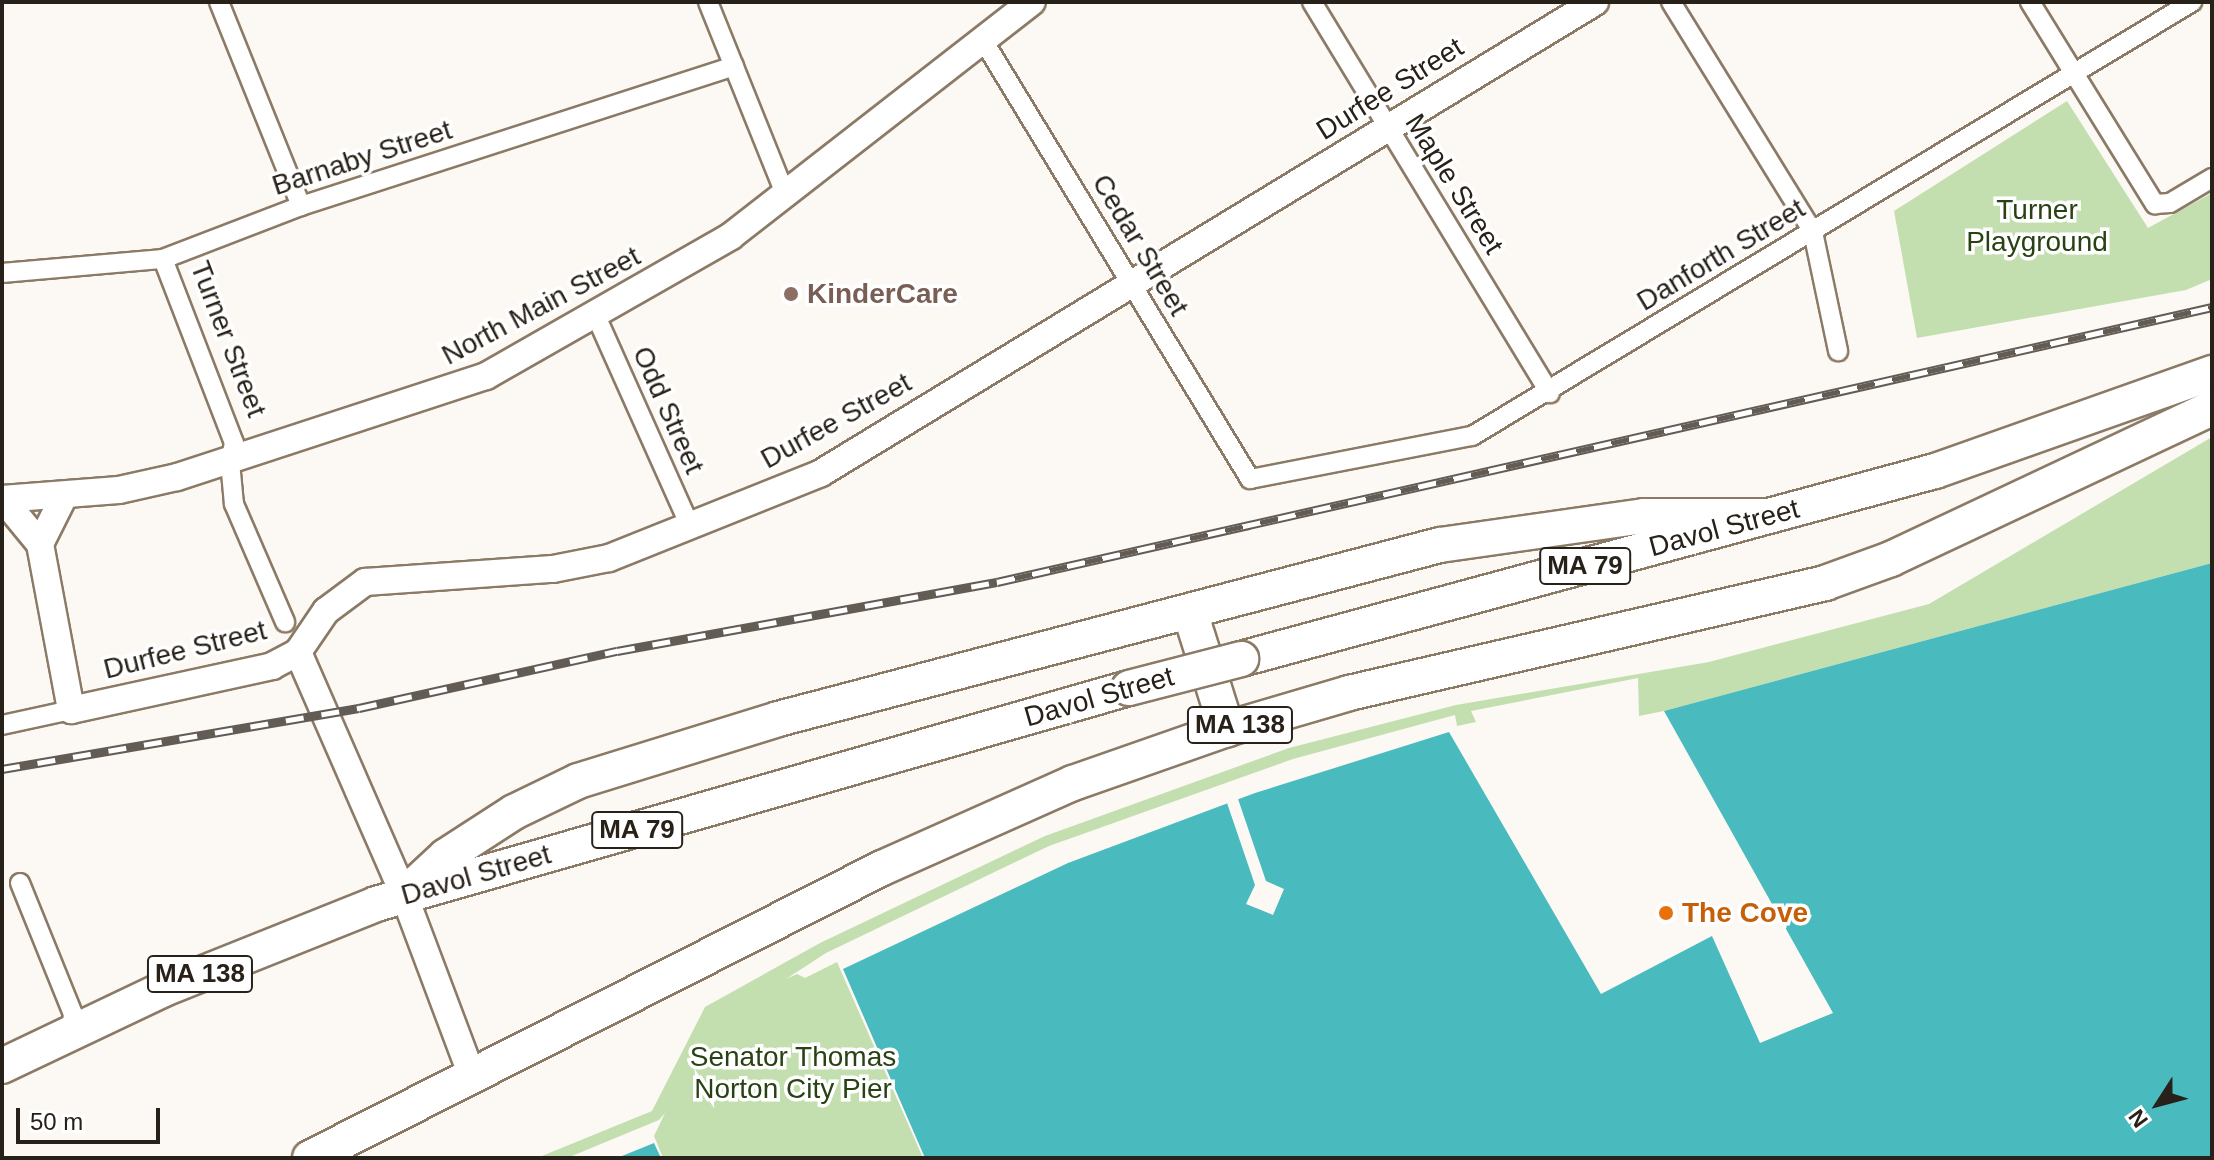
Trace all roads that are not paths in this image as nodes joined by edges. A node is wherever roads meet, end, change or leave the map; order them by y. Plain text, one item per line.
1 (219, 2) edge
2 (708, 2) edge
3 (1032, 2) edge
4 (1312, 2) edge
5 (1595, 2) edge
6 (1671, 2) edge
7 (2030, 2) edge
8 (2192, 2) edge
9 (983, 40) junction
10 (734, 66) junction
11 (2074, 73) junction
12 (1387, 130) junction
13 (2212, 178) edge
14 (785, 194) junction
15 (301, 206) junction
16 (1813, 232) junction
17 (163, 259) junction
18 (2, 273) edge
19 (1132, 285) junction
20 (596, 316) junction
21 (1838, 351) dead end
22 (2208, 383) edge
23 (1550, 393) junction
24 (230, 462) junction
25 (1250, 479) joint
26 (64, 496) junction
27 (3, 499) edge
28 (1768, 516) junction
29 (690, 526) junction
30 (40, 544) junction
31 (1190, 612) junction
32 (285, 622) dead end
33 (298, 652) junction
34 (71, 710) junction
35 (2, 725) edge
36 (1227, 729) junction
37 (20, 883) dead end
38 (404, 895) junction
39 (71, 1033) junction
40 (2, 1066) edge
41 (473, 1079) junction
42 (310, 1158) edge

1 - 15 street
2 - 10 street
3 - 9 main road, North Main Street
4 - 12 street, Maple Street
5 - 12 main road, Durfee Street
6 - 16 street
7 - 11 street
8 - 11 street, Danforth Street
9 - 14 main road, North Main Street
9 - 19 street, Cedar Street
10 - 14 street
10 - 15 street, Barnaby Street
11 - 13 street
11 - 16 street, Danforth Street
12 - 19 main road, Durfee Street
12 - 23 street, Maple Street
14 - 20 main road, North Main Street
15 - 17 street, Barnaby Street
16 - 21 street
16 - 23 street, Danforth Street
17 - 18 street, Barnaby Street
17 - 24 street, Turner Street
19 - 25 street, Cedar Street
19 - 29 main road, Durfee Street
20 - 24 main road, North Main Street
20 - 29 street, Odd Street
22 - 28 highway, Davol Street
22 - 36 highway, Davol Street / MA 138
23 - 25 street, Danforth Street
24 - 26 main road, North Main Street
24 - 32 street, Turner Street
26 - 27 main road, North Main Street
26 - 30 main road
27 - 30 main road
28 - 31 highway
28 - 38 highway, Davol Street / MA 79, bridge
29 - 33 main road, Durfee Street
30 - 34 main road
31 - 36 highway
31 - 38 highway
33 - 34 main road, Durfee Street
33 - 38 main road
34 - 35 street, Durfee Street
36 - 41 highway, Davol Street / MA 138
37 - 39 street
38 - 39 highway, Davol Street / MA 138
38 - 41 main road
39 - 40 highway, Davol Street / MA 138
41 - 42 highway, Davol Street / MA 138

